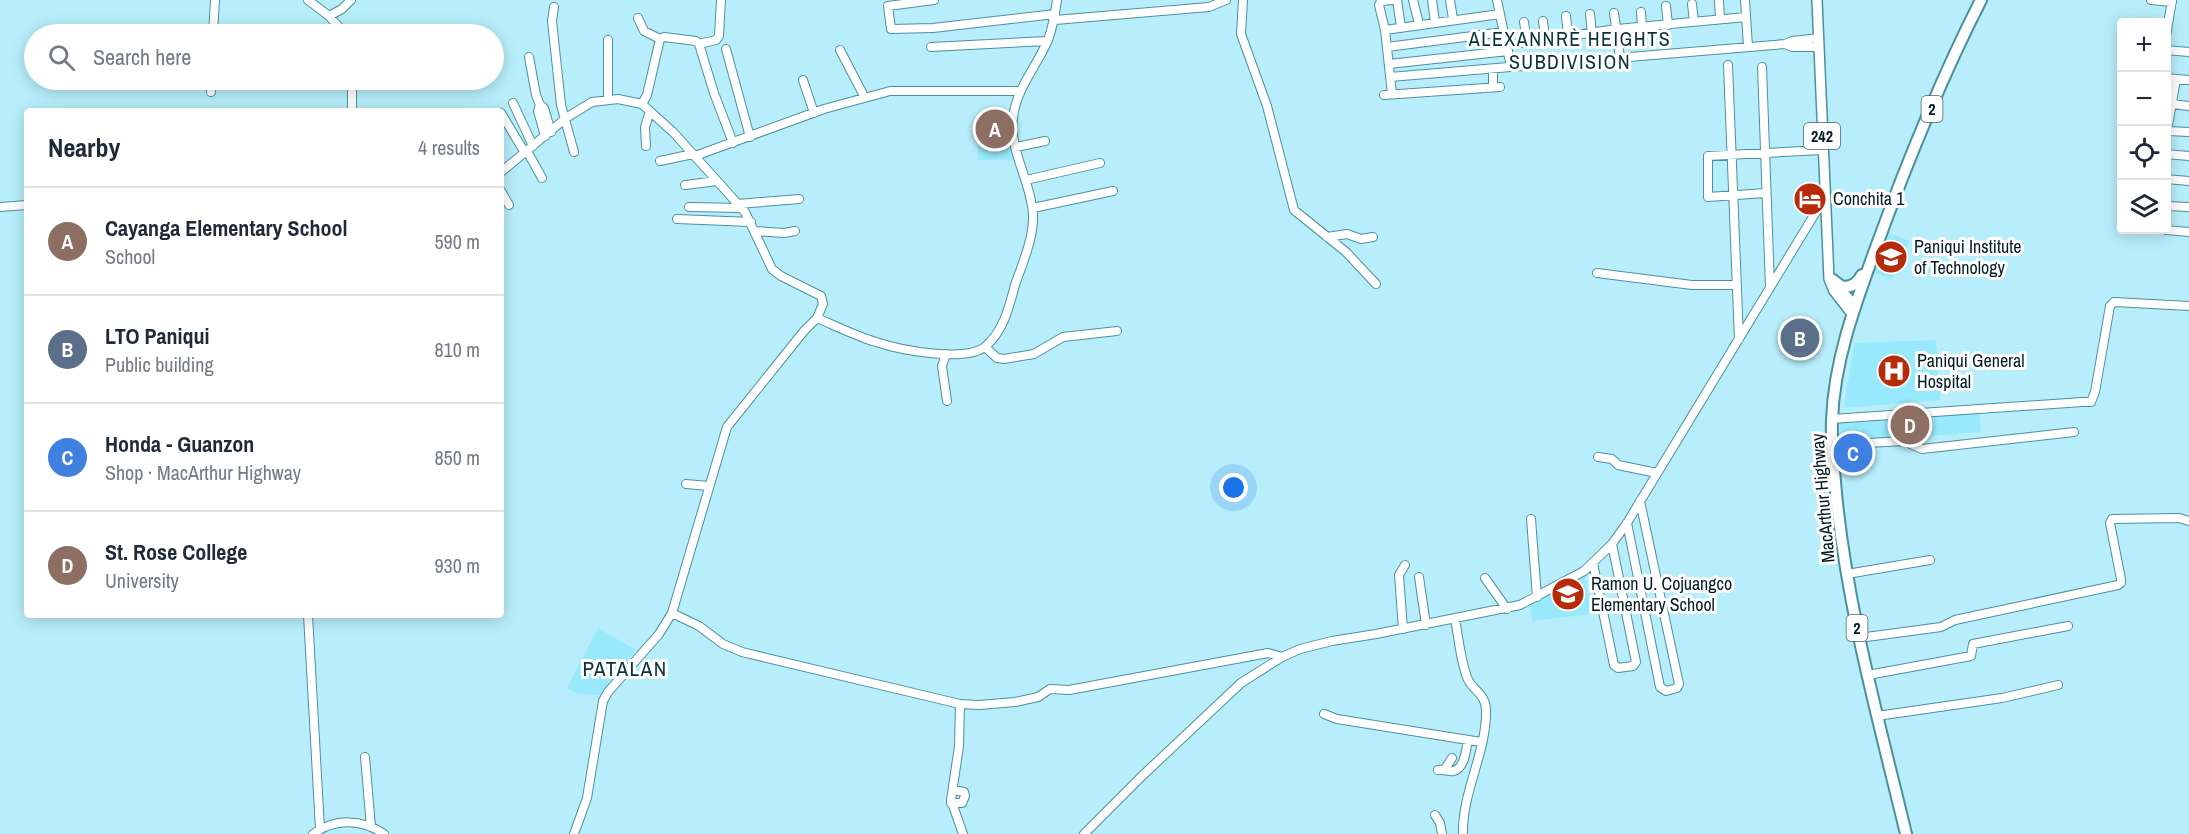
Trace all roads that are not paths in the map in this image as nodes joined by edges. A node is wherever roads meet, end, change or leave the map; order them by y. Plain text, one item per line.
1 (215, 0) edge
2 (308, 0) edge
3 (351, 0) edge
4 (721, 0) edge
5 (934, 0) edge
6 (1057, 0) edge
7 (1226, 0) edge
8 (1243, 0) edge
9 (1395, 0) edge
10 (1413, 0) edge
11 (1432, 0) edge
12 (1450, 0) edge
13 (1497, 0) edge
14 (1745, 0) edge
15 (1817, 0) edge
16 (1981, 0) edge
17 (2151, 0) edge
18 (2172, 1) edge
19 (1719, 2) dead end
20 (1692, 4) dead end
21 (1666, 6) dead end
22 (554, 7) dead end
23 (1641, 12) dead end
24 (1614, 13) dead end
25 (1500, 14) junction
26 (1590, 14) dead end
27 (329, 16) junction
28 (1566, 16) dead end
29 (1055, 17) junction
30 (1746, 17) junction
31 (638, 18) dead end
32 (2169, 18) edge
33 (1453, 19) junction
34 (1720, 19) junction
35 (1543, 21) dead end
36 (1435, 22) junction
37 (1524, 22) dead end
38 (1694, 22) junction
39 (214, 24) edge
40 (336, 24) edge
41 (1419, 24) junction
42 (1668, 25) junction
43 (1401, 27) junction
44 (1642, 27) junction
45 (1617, 29) junction
46 (1385, 30) junction
47 (1504, 32) junction
48 (1592, 33) junction
49 (1568, 35) junction
50 (1545, 38) junction
51 (660, 39) junction
52 (608, 40) dead end
53 (1047, 41) junction
54 (1527, 41) junction
55 (1814, 43) junction
56 (699, 44) junction
57 (931, 47) dead end
58 (1387, 47) junction
59 (1748, 47) junction
60 (1507, 48) junction
61 (726, 49) dead end
62 (840, 50) dead end
63 (2171, 50) edge
64 (2189, 52) edge
65 (529, 57) dead end
66 (1620, 58) junction
67 (1389, 64) junction
68 (1728, 65) dead end
69 (1511, 67) junction
70 (1762, 67) dead end
71 (1493, 69) junction
72 (1390, 77) junction
73 (2171, 78) edge
74 (2176, 79) junction
75 (803, 80) dead end
76 (2189, 80) edge
77 (352, 90) edge
78 (1020, 91) junction
79 (864, 98) junction
80 (608, 99) junction
81 (513, 103) dead end
82 (642, 104) junction
83 (2172, 104) junction
84 (2189, 106) edge
85 (352, 108) edge
86 (650, 111) junction
87 (814, 113) junction
88 (504, 117) edge
89 (566, 118) junction
90 (2168, 126) edge
91 (2189, 132) edge
92 (548, 134) junction
93 (2171, 134) edge
94 (750, 137) junction
95 (1045, 141) dead end
96 (733, 143) junction
97 (646, 146) dead end
98 (1016, 147) junction
99 (528, 150) junction
100 (1823, 150) junction
101 (574, 152) dead end
102 (1764, 153) junction
103 (1731, 154) junction
104 (2171, 154) edge
105 (694, 155) junction
106 (2189, 156) edge
107 (660, 161) dead end
108 (1100, 163) dead end
109 (504, 170) edge
110 (542, 178) dead end
111 (2171, 179) edge
112 (1026, 180) junction
113 (717, 181) junction
114 (2189, 181) edge
115 (685, 185) dead end
116 (1113, 191) dead end
117 (1765, 193) junction
118 (504, 196) edge
119 (1733, 196) junction
120 (1825, 197) junction
121 (800, 199) dead end
122 (24, 205) edge
123 (509, 205) dead end
124 (740, 206) junction
125 (2171, 206) edge
126 (0, 207) edge
127 (688, 207) dead end
128 (2189, 207) edge
129 (1033, 208) junction
130 (677, 219) dead end
131 (752, 222) junction
132 (2171, 230) edge
133 (755, 231) junction
134 (795, 231) dead end
135 (2189, 231) edge
136 (1327, 237) junction
137 (1373, 237) dead end
138 (1870, 262) junction
139 (1597, 273) dead end
140 (1831, 278) junction
141 (1376, 284) dead end
142 (1736, 285) junction
143 (1770, 288) junction
144 (2189, 306) edge
145 (1854, 309) junction
146 (817, 318) junction
147 (1117, 331) dead end
148 (1739, 339) junction
149 (985, 347) junction
150 (946, 354) junction
151 (947, 401) dead end
152 (1832, 419) junction
153 (2074, 432) dead end
154 (1833, 445) junction
155 (1598, 457) dead end
156 (1657, 473) junction
157 (686, 484) dead end
158 (709, 486) junction
159 (1641, 501) junction
160 (1531, 519) dead end
161 (2189, 519) edge
162 (1627, 523) junction
163 (1612, 544) junction
164 (1930, 560) dead end
165 (1593, 563) junction
166 (1405, 565) dead end
167 (1846, 574) junction
168 (1419, 577) dead end
169 (1485, 578) dead end
170 (1537, 597) junction
171 (1507, 609) junction
172 (672, 613) junction
173 (308, 618) edge
174 (1455, 619) junction
175 (1426, 625) junction
176 (2068, 626) dead end
177 (1403, 629) junction
178 (1859, 638) junction
179 (1282, 657) junction
180 (1868, 675) junction
181 (2058, 685) dead end
182 (960, 704) junction
183 (1324, 714) dead end
184 (1878, 716) junction
185 (1468, 740) junction
186 (1481, 742) junction
187 (365, 757) dead end
188 (1452, 758) dead end
189 (953, 790) junction
190 (951, 803) junction
191 (1435, 814) dead end
192 (371, 827) junction
193 (316, 832) edge
194 (384, 834) edge
195 (574, 834) edge
196 (963, 834) edge
197 (1084, 834) edge
198 (1442, 834) edge
199 (1463, 834) edge
200 (1906, 834) edge

1 - 39 street
2 - 27 street
3 - 27 street
4 - 56 street
5 - 29 street
6 - 29 street
7 - 29 street
8 - 136 street
9 - 43 street
9 - 46 street
10 - 41 street
11 - 36 street
12 - 33 street
13 - 25 street
14 - 30 street
15 - 55 main road, 242
16 - 138 highway, MacArthur Highway / 2
17 - 18 street
18 - 32 street
19 - 34 street
20 - 38 street
21 - 42 street
22 - 89 street
23 - 44 street
24 - 45 street
25 - 33 street
25 - 47 street
26 - 48 street
27 - 40 street
28 - 49 street
29 - 53 street
30 - 34 street
30 - 59 street
31 - 51 street
33 - 36 street
34 - 38 street
35 - 50 street
36 - 41 street
37 - 54 street
38 - 42 street
41 - 43 street
42 - 44 street
43 - 46 street
44 - 45 street
45 - 48 street
45 - 66 street
46 - 58 street
47 - 58 street
47 - 60 street
48 - 49 street
49 - 50 street
50 - 54 street
51 - 56 street
51 - 82 street
52 - 80 street
53 - 57 street
53 - 78 street
54 - 60 street
55 - 59 street
55 - 100 main road, 242
56 - 96 street
58 - 67 street
59 - 66 street
60 - 67 street
60 - 69 street
61 - 94 street
62 - 79 street
63 - 64 street
65 - 92 street
66 - 69 street
67 - 72 street
68 - 103 street
69 - 71 street
70 - 102 street
71 - 72 street
71 - 72 street
73 - 74 street
74 - 76 street
74 - 83 street
75 - 87 street
77 - 85 street
78 - 79 street
78 - 98 street
79 - 87 street
80 - 82 street
80 - 89 street
81 - 99 street
82 - 86 street
83 - 84 street
83 - 90 street
86 - 97 street
86 - 105 street
87 - 94 street
88 - 99 street
89 - 92 street
89 - 101 street
91 - 93 street
92 - 99 street
94 - 96 street
95 - 98 street
96 - 105 street
98 - 112 street
99 - 109 street
99 - 110 street
100 - 102 street
100 - 120 main road, 242
102 - 103 street
102 - 117 street
103 - 119 street
103 - 119 street
104 - 106 street
105 - 107 street
105 - 113 street
108 - 112 street
111 - 114 street
112 - 129 street
113 - 115 street
113 - 124 street
116 - 129 street
117 - 119 street
117 - 143 street
118 - 123 street
119 - 142 street
120 - 140 main road, 242
120 - 143 street
121 - 124 street
122 - 126 street
124 - 127 street
124 - 131 street
125 - 128 street
129 - 149 street
130 - 131 street
131 - 133 street
132 - 135 street
133 - 134 street
133 - 146 street
136 - 137 street
136 - 141 street
138 - 140 highway
138 - 145 highway, MacArthur Highway / 2
139 - 142 street
140 - 145 main road
142 - 148 street
143 - 148 street
144 - 152 street
145 - 152 highway, MacArthur Highway / 2
146 - 150 street
146 - 158 street
147 - 149 street
148 - 156 street
149 - 150 street
150 - 151 street
152 - 154 highway, MacArthur Highway / 2
153 - 154 street
154 - 167 highway, MacArthur Highway / 2
155 - 156 street
156 - 159 street
157 - 158 street
158 - 172 street
159 - 162 street
159 - 162 street
160 - 170 street
161 - 178 street
162 - 163 street
163 - 165 street
163 - 165 street
164 - 167 street
165 - 170 street
166 - 177 street
167 - 178 highway, MacArthur Highway / 2
168 - 175 street
169 - 171 street
170 - 171 street
171 - 174 street
172 - 182 street
172 - 195 street
173 - 193 street
174 - 175 street
174 - 186 street
175 - 177 street
176 - 180 street
177 - 179 street
178 - 180 highway, MacArthur Highway / 2
179 - 182 street
179 - 197 street
180 - 184 highway, MacArthur Highway / 2
181 - 184 street
182 - 189 street
183 - 185 street
184 - 200 highway, MacArthur Highway / 2
185 - 186 street
185 - 188 street
186 - 199 street
187 - 192 street
189 - 190 street
189 - 190 street
190 - 196 street
191 - 198 street
192 - 193 street
192 - 194 street

